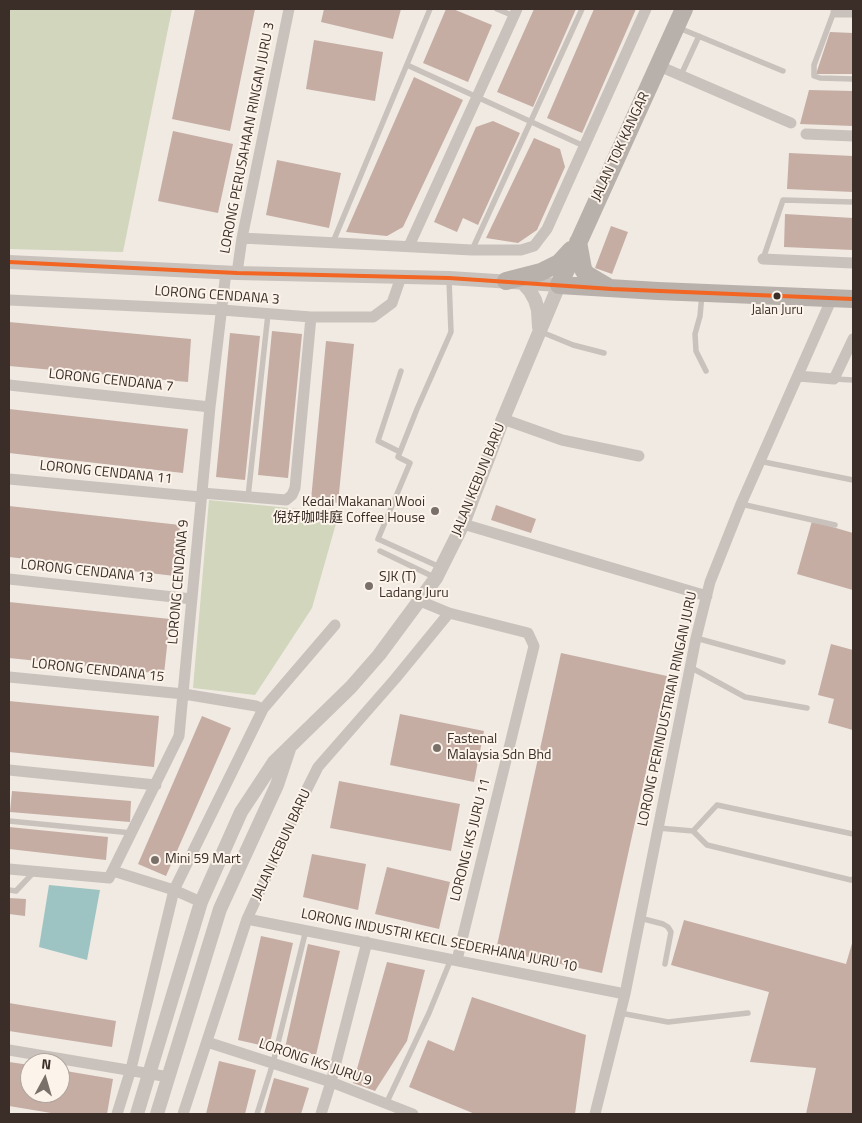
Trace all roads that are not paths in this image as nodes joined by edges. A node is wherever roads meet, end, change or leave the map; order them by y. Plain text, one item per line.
1 (289, 9) edge
2 (430, 9) edge
3 (497, 9) edge
4 (582, 9) edge
5 (646, 9) edge
6 (684, 9) edge
7 (515, 12) edge
8 (836, 12) joint
9 (853, 12) edge
10 (676, 27) junction
11 (699, 36) junction
12 (407, 65) junction
13 (659, 66) junction
14 (783, 71) dead end
15 (680, 75) junction
16 (853, 79) edge
17 (477, 97) junction
18 (530, 121) junction
19 (791, 123) dead end
20 (806, 134) dead end
21 (853, 136) edge
22 (584, 146) junction
23 (853, 202) edge
24 (242, 238) junction
25 (333, 242) junction
26 (578, 242) junction
27 (409, 246) junction
28 (472, 250) junction
29 (763, 259) joint
30 (9, 262) edge
31 (853, 263) edge
32 (232, 273) junction
33 (401, 277) junction
34 (448, 278) junction
35 (514, 282) junction
36 (559, 285) junction
37 (612, 289) junction
38 (702, 293) junction
39 (832, 298) junction
40 (853, 299) edge
41 (9, 300) edge
42 (222, 310) junction
43 (268, 314) junction
44 (311, 316) junction
45 (539, 330) junction
46 (853, 338) edge
47 (604, 353) dead end
48 (401, 371) dead end
49 (706, 371) dead end
50 (798, 376) junction
51 (834, 379) junction
52 (853, 380) edge
53 (9, 385) edge
54 (210, 407) junction
55 (503, 419) junction
56 (400, 452) junction
57 (639, 456) dead end
58 (760, 461) junction
59 (9, 479) edge
60 (853, 480) edge
61 (202, 495) junction
62 (248, 497) junction
63 (741, 504) junction
64 (463, 524) junction
65 (835, 525) dead end
66 (380, 551) dead end
67 (439, 573) junction
68 (9, 579) edge
69 (707, 596) junction
70 (192, 599) junction
71 (420, 601) junction
72 (449, 613) junction
73 (335, 626) dead end
74 (696, 638) junction
75 (783, 662) dead end
76 (690, 667) junction
77 (9, 677) edge
78 (184, 694) junction
79 (807, 708) dead end
80 (263, 709) junction
81 (290, 748) junction
82 (9, 770) edge
83 (156, 785) junction
84 (9, 820) edge
85 (658, 828) junction
86 (693, 830) junction
87 (132, 833) junction
88 (853, 834) edge
89 (9, 869) edge
90 (35, 871) junction
91 (111, 875) junction
92 (853, 879) edge
93 (9, 890) edge
94 (174, 890) junction
95 (201, 902) junction
96 (640, 918) junction
97 (247, 919) junction
98 (306, 930) junction
99 (367, 942) junction
100 (454, 960) junction
101 (665, 964) dead end
102 (625, 994) junction
103 (620, 1013) junction
104 (748, 1013) dead end
105 (207, 1042) junction
106 (9, 1050) edge
107 (273, 1064) junction
108 (131, 1069) junction
109 (150, 1073) junction
110 (169, 1077) junction
111 (331, 1082) junction
112 (386, 1104) junction
113 (117, 1114) edge
114 (137, 1114) edge
115 (157, 1114) edge
116 (183, 1114) edge
117 (257, 1114) edge
118 (321, 1114) edge
119 (413, 1114) edge
120 (595, 1114) edge

1 - 24 street, LORONG PERUSAHAAN RINGAN JURU 3
2 - 12 lane
3 - 7 lane
4 - 18 lane
5 - 22 street
6 - 10 main road, JALAN TOK KANGAR
7 - 17 street
8 - 9 street
8 - 16 lane
10 - 11 lane
10 - 13 main road, JALAN TOK KANGAR
11 - 14 lane
11 - 15 lane
12 - 17 lane
12 - 25 lane
13 - 15 street
13 - 26 main road, JALAN TOK KANGAR
15 - 19 street
17 - 18 lane
17 - 27 street
18 - 22 lane
18 - 28 lane
20 - 21 street
22 - 28 street
23 - 29 lane
24 - 25 street
24 - 32 street, LORONG PERUSAHAAN RINGAN JURU 3
25 - 27 street
26 - 35 main road
26 - 36 main road, JALAN TOK KANGAR
26 - 37 main road
27 - 28 street
29 - 31 street
30 - 32 street
32 - 33 street
32 - 42 street, LORONG CENDANA 9
33 - 34 street
33 - 44 street, LORONG CENDANA 3
34 - 35 street
34 - 56 lane
35 - 36 street
35 - 45 street
36 - 37 main road
36 - 45 street, JALAN KEBUN BARU
37 - 38 main road
38 - 39 main road
38 - 49 lane
39 - 40 main road
39 - 50 street, LORONG PERINDUSTRIAN RINGAN JURU
41 - 42 street, LORONG CENDANA 3
42 - 43 street, LORONG CENDANA 3
42 - 54 street, LORONG CENDANA 9
43 - 44 street, LORONG CENDANA 3
43 - 62 lane
44 - 62 street, LORONG CENDANA 11
45 - 47 lane
45 - 55 street, JALAN KEBUN BARU
46 - 51 street
48 - 56 lane
50 - 51 street
50 - 58 street, LORONG PERINDUSTRIAN RINGAN JURU
51 - 52 lane
53 - 54 street, LORONG CENDANA 7
54 - 61 street, LORONG CENDANA 9
55 - 57 street
55 - 64 street, JALAN KEBUN BARU
56 - 67 lane
58 - 60 lane
58 - 63 street, LORONG PERINDUSTRIAN RINGAN JURU
59 - 61 street, LORONG CENDANA 11
61 - 62 street, LORONG CENDANA 11
61 - 70 street, LORONG CENDANA 9
63 - 65 lane
63 - 69 street, LORONG PERINDUSTRIAN RINGAN JURU
64 - 67 street, JALAN KEBUN BARU
64 - 69 street
66 - 67 lane
67 - 71 street, JALAN KEBUN BARU
68 - 70 street, LORONG CENDANA 13
69 - 74 street, LORONG PERINDUSTRIAN RINGAN JURU
70 - 78 street, LORONG CENDANA 9
71 - 72 street, LORONG IKS JURU 11
71 - 81 street, JALAN KEBUN BARU
72 - 97 street, JALAN KEBUN BARU
72 - 100 street, LORONG IKS JURU 11
73 - 80 street
74 - 75 lane
74 - 76 street, LORONG PERINDUSTRIAN RINGAN JURU
76 - 79 lane
76 - 85 street, LORONG PERINDUSTRIAN RINGAN JURU
77 - 78 street, LORONG CENDANA 15
78 - 80 street, LORONG CENDANA 15
78 - 83 street, LORONG CENDANA 9
80 - 94 street
81 - 95 street, JALAN KEBUN BARU
81 - 110 street, JALAN KEBUN BARU
82 - 83 street
83 - 87 street, LORONG CENDANA 9
84 - 87 lane
85 - 86 lane
85 - 96 street, LORONG PERINDUSTRIAN RINGAN JURU
86 - 88 lane
86 - 92 lane
87 - 91 street, LORONG CENDANA 9
89 - 90 street
90 - 91 street
90 - 93 lane
91 - 94 street
94 - 95 street
94 - 108 street
95 - 109 street, JALAN KEBUN BARU
96 - 101 lane
96 - 102 street, LORONG PERINDUSTRIAN RINGAN JURU
97 - 98 street, LORONG INDUSTRI KECIL SEDERHANA JURU 10
97 - 105 street, JALAN KEBUN BARU
98 - 99 street, LORONG INDUSTRI KECIL SEDERHANA JURU 10
98 - 107 lane
99 - 100 street, LORONG INDUSTRI KECIL SEDERHANA JURU 10
99 - 111 street
100 - 102 street, LORONG INDUSTRI KECIL SEDERHANA JURU 10
100 - 112 lane
102 - 103 street, LORONG PERINDUSTRIAN RINGAN JURU
103 - 104 lane
103 - 120 street, LORONG PERINDUSTRIAN RINGAN JURU
105 - 107 street, LORONG IKS JURU 9
105 - 116 street, JALAN KEBUN BARU
106 - 108 street
107 - 111 street, LORONG IKS JURU 9
107 - 117 lane
108 - 109 street
108 - 113 street
109 - 110 street
109 - 114 street, JALAN KEBUN BARU
110 - 115 street, JALAN KEBUN BARU
111 - 112 street, LORONG IKS JURU 9
111 - 118 street
112 - 119 street, LORONG IKS JURU 9

